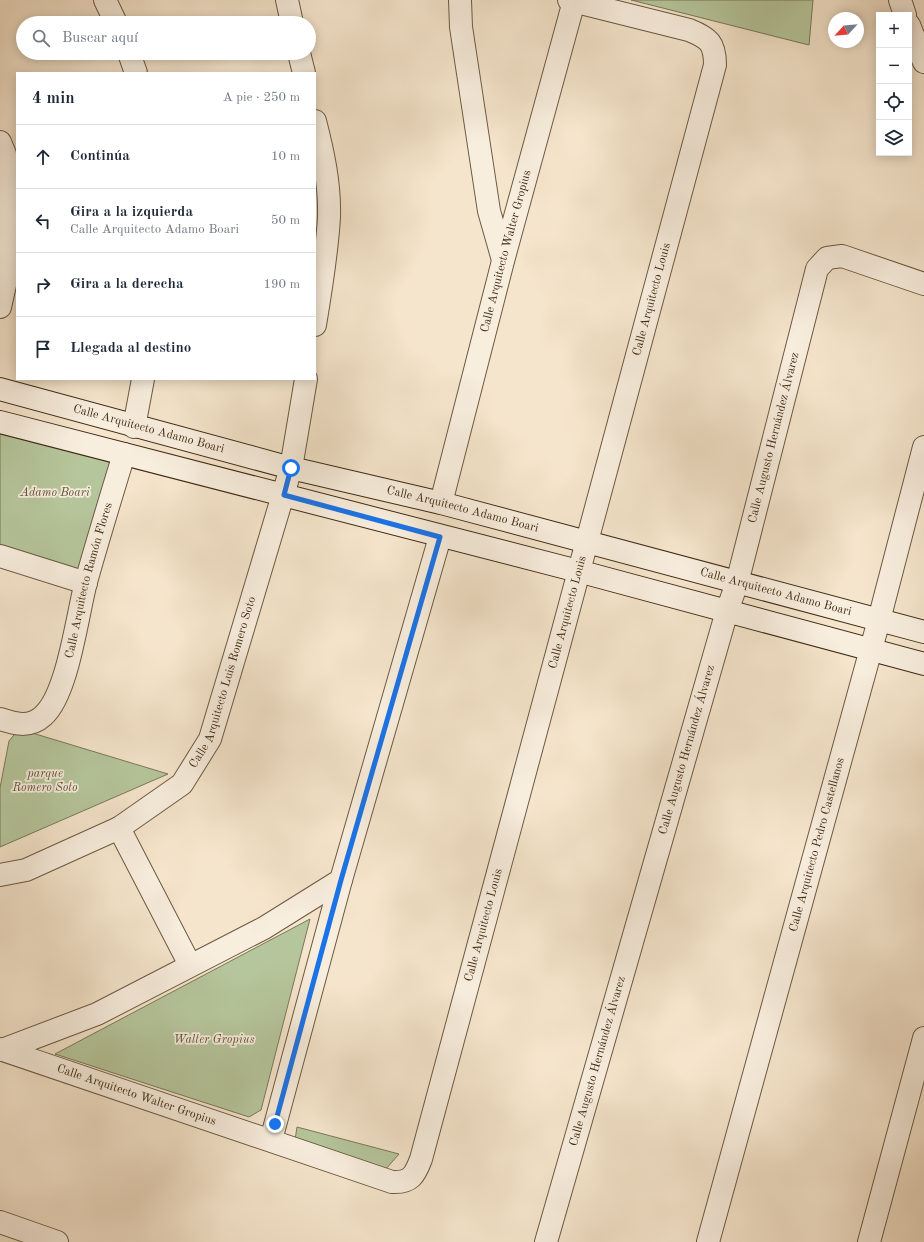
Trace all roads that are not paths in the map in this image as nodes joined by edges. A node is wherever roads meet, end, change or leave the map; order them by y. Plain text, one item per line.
1 (105, 0) edge
2 (287, 0) edge
3 (460, 0) edge
4 (900, 0) edge
5 (572, 1) edge
6 (904, 12) edge
7 (113, 16) edge
8 (290, 16) edge
9 (912, 32) edge
10 (131, 60) edge
11 (301, 60) edge
12 (924, 62) edge
13 (136, 72) edge
14 (304, 72) edge
15 (316, 125) edge
16 (0, 142) edge
17 (503, 261) junction
18 (924, 284) edge
19 (0, 307) edge
20 (316, 319) edge
21 (143, 380) edge
22 (306, 380) edge
23 (0, 389) edge
24 (0, 422) edge
25 (134, 427) junction
26 (924, 447) edge
27 (124, 454) junction
28 (291, 468) junction
29 (284, 495) junction
30 (442, 503) junction
31 (440, 537) junction
32 (588, 542) junction
33 (0, 556) edge
34 (578, 571) junction
35 (86, 583) junction
36 (737, 583) junction
37 (727, 611) junction
38 (879, 620) junction
39 (924, 632) edge
40 (869, 650) junction
41 (924, 664) edge
42 (0, 719) edge
43 (119, 828) junction
44 (0, 875) edge
45 (341, 880) junction
46 (190, 965) junction
47 (924, 1038) edge
48 (1, 1050) edge
49 (271, 1140) junction
50 (409, 1180) joint
51 (0, 1222) edge
52 (57, 1242) edge
53 (546, 1242) edge
54 (708, 1242) edge
55 (869, 1242) edge

1 - 7 street
2 - 8 street
3 - 17 street
4 - 6 street
5 - 17 street, Calle Arquitecto Walter Gropius
5 - 32 street, Calle Arquitecto Louis
9 - 12 street
10 - 13 street
11 - 14 street
15 - 20 street
16 - 19 street
17 - 30 street, Calle Arquitecto Walter Gropius
18 - 36 street, Calle Augusto Hernández Álvarez
21 - 25 street
22 - 28 street, Calle Arquitecto Luis Romero Soto
23 - 25 street, Calle Arquitecto Adamo Boari
24 - 27 street
25 - 28 street, Calle Arquitecto Adamo Boari
26 - 38 street, Calle Arquitecto Pedro Castellanos
27 - 29 street
27 - 35 street, Calle Arquitecto Ramón Flores
28 - 29 street, Calle Arquitecto Luis Romero Soto
28 - 30 street, Calle Arquitecto Adamo Boari
29 - 31 street
29 - 43 street, Calle Arquitecto Luis Romero Soto
30 - 32 street, Calle Arquitecto Adamo Boari
31 - 34 street
31 - 45 street
32 - 34 street, Calle Arquitecto Louis
32 - 36 street, Calle Arquitecto Adamo Boari
33 - 35 street
34 - 37 street
34 - 50 street, Calle Arquitecto Louis
35 - 42 street, Calle Arquitecto Ramón Flores
36 - 37 street, Calle Augusto Hernández Álvarez
36 - 38 street, Calle Arquitecto Adamo Boari
37 - 40 street
37 - 53 street, Calle Augusto Hernández Álvarez
38 - 39 street, Calle Arquitecto Adamo Boari
38 - 40 street, Calle Arquitecto Pedro Castellanos
40 - 41 street
40 - 54 street, Calle Arquitecto Pedro Castellanos
43 - 44 street, Calle Arquitecto Luis Romero Soto
43 - 46 street
45 - 46 street, Calle Arquitecto Walter Gropius
45 - 49 street
46 - 48 street, Calle Arquitecto Walter Gropius
47 - 55 street
48 - 49 street, Calle Arquitecto Walter Gropius
49 - 50 street, Calle Arquitecto Walter Gropius
51 - 52 street

